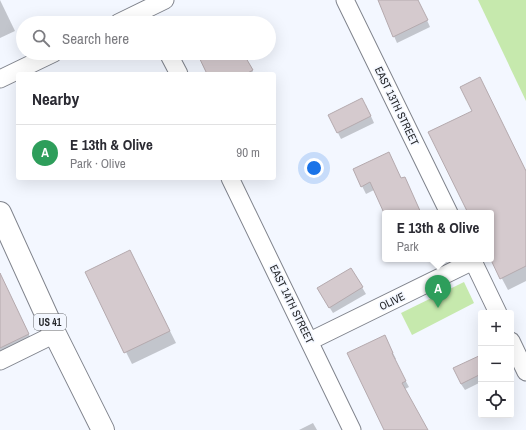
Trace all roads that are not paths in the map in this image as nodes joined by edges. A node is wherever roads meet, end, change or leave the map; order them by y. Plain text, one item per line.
1 (165, 0) edge
2 (345, 0) edge
3 (147, 11) edge
4 (135, 16) edge
5 (39, 60) edge
6 (172, 60) edge
7 (178, 72) edge
8 (0, 79) edge
9 (231, 180) edge
10 (448, 210) edge
11 (0, 213) edge
12 (468, 262) edge
13 (473, 262) edge
14 (497, 310) edge
15 (55, 334) junction
16 (310, 341) junction
17 (513, 346) edge
18 (0, 361) edge
19 (526, 372) edge
20 (103, 430) edge
21 (352, 430) edge

1 - 3 street
2 - 10 street, EAST 13TH STREET
3 - 4 street
5 - 8 street
6 - 7 street
9 - 16 street, EAST 14TH STREET
11 - 15 main road, US 41
12 - 16 street, OLIVE
13 - 14 street
15 - 18 street
15 - 20 main road, US 41
16 - 21 street, EAST 14TH STREET
17 - 19 street

